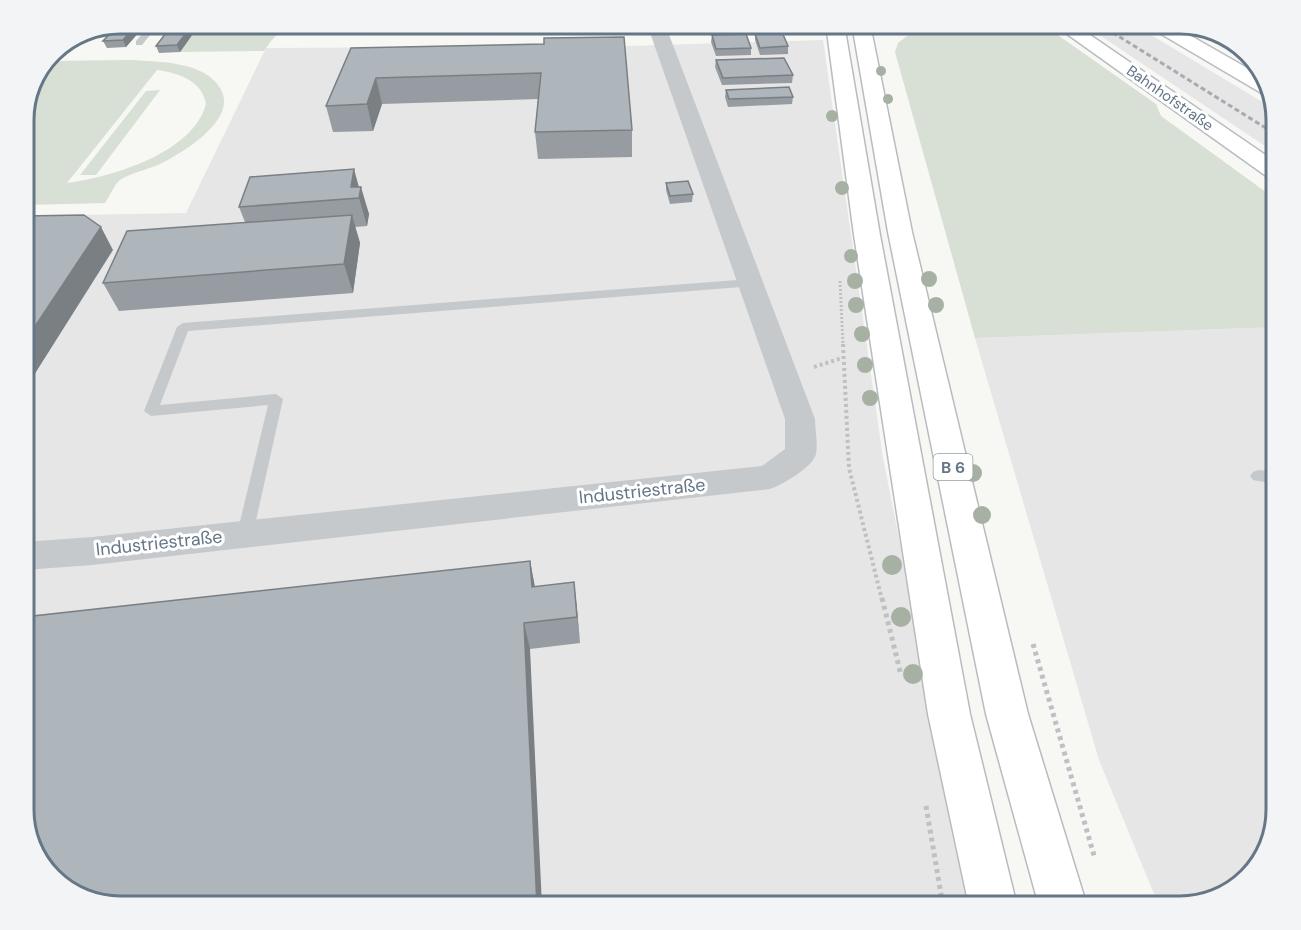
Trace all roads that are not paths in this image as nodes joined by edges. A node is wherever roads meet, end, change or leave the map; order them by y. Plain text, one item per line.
1 (147, 34) edge
2 (660, 34) edge
3 (837, 34) edge
4 (863, 34) edge
5 (1076, 34) edge
6 (1174, 34) edge
7 (139, 43) dead end
8 (1258, 83) edge
9 (1266, 165) edge
10 (750, 283) junction
11 (1258, 476) dead end
12 (1266, 477) edge
13 (245, 534) junction
14 (35, 555) edge
15 (991, 896) edge
16 (1060, 896) edge

1 - 7 lane
2 - 10 street, Industriestraße
3 - 15 main road, B 6
4 - 16 main road, B 6
5 - 9 main road, Bahnhofstraße
6 - 8 main road
10 - 13 street, Industriestraße
10 - 13 lane
11 - 12 lane
13 - 14 street, Industriestraße

